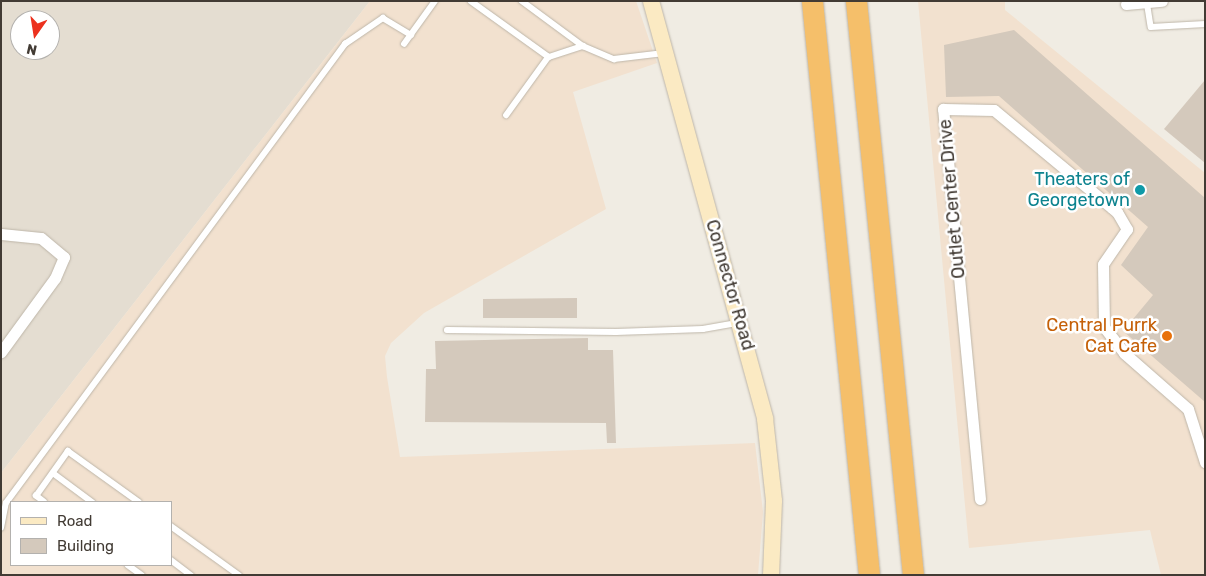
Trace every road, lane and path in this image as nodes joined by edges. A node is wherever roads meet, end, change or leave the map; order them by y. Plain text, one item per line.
1 (435, 1) edge
2 (471, 1) edge
3 (522, 1) edge
4 (651, 1) edge
5 (812, 1) edge
6 (856, 1) edge
7 (1162, 1) edge
8 (1147, 2) edge
9 (1126, 4) dead end
10 (1205, 24) edge
11 (410, 35) junction
12 (404, 44) dead end
13 (583, 46) junction
14 (664, 53) junction
15 (549, 57) junction
16 (507, 115) dead end
17 (1, 234) edge
18 (741, 322) junction
19 (448, 330) dead end
20 (1, 352) edge
21 (1205, 462) edge
22 (52, 473) junction
23 (980, 499) dead end
24 (43, 501) edge
25 (91, 501) edge
26 (138, 501) edge
27 (864, 522) junction
28 (172, 527) edge
29 (1, 528) edge
30 (172, 561) edge
31 (129, 566) edge
32 (142, 575) edge
33 (191, 575) edge
34 (239, 575) edge
35 (771, 575) edge
36 (864, 575) edge
37 (869, 575) edge
38 (913, 575) edge

1 - 11 lane
2 - 15 lane
3 - 13 lane
4 - 14 main road, Connector Road
5 - 27 highway
6 - 38 highway
7 - 8 street
8 - 9 street
8 - 10 lane
11 - 12 lane
11 - 29 lane
13 - 14 lane
13 - 15 lane
14 - 18 main road, Connector Road
15 - 16 lane
17 - 20 street
18 - 19 lane
18 - 35 main road, Connector Road
21 - 23 street, Outlet Center Drive
22 - 24 lane
22 - 25 lane
22 - 26 lane
27 - 36 highway
27 - 37 highway
28 - 34 lane
30 - 33 lane
31 - 32 lane

